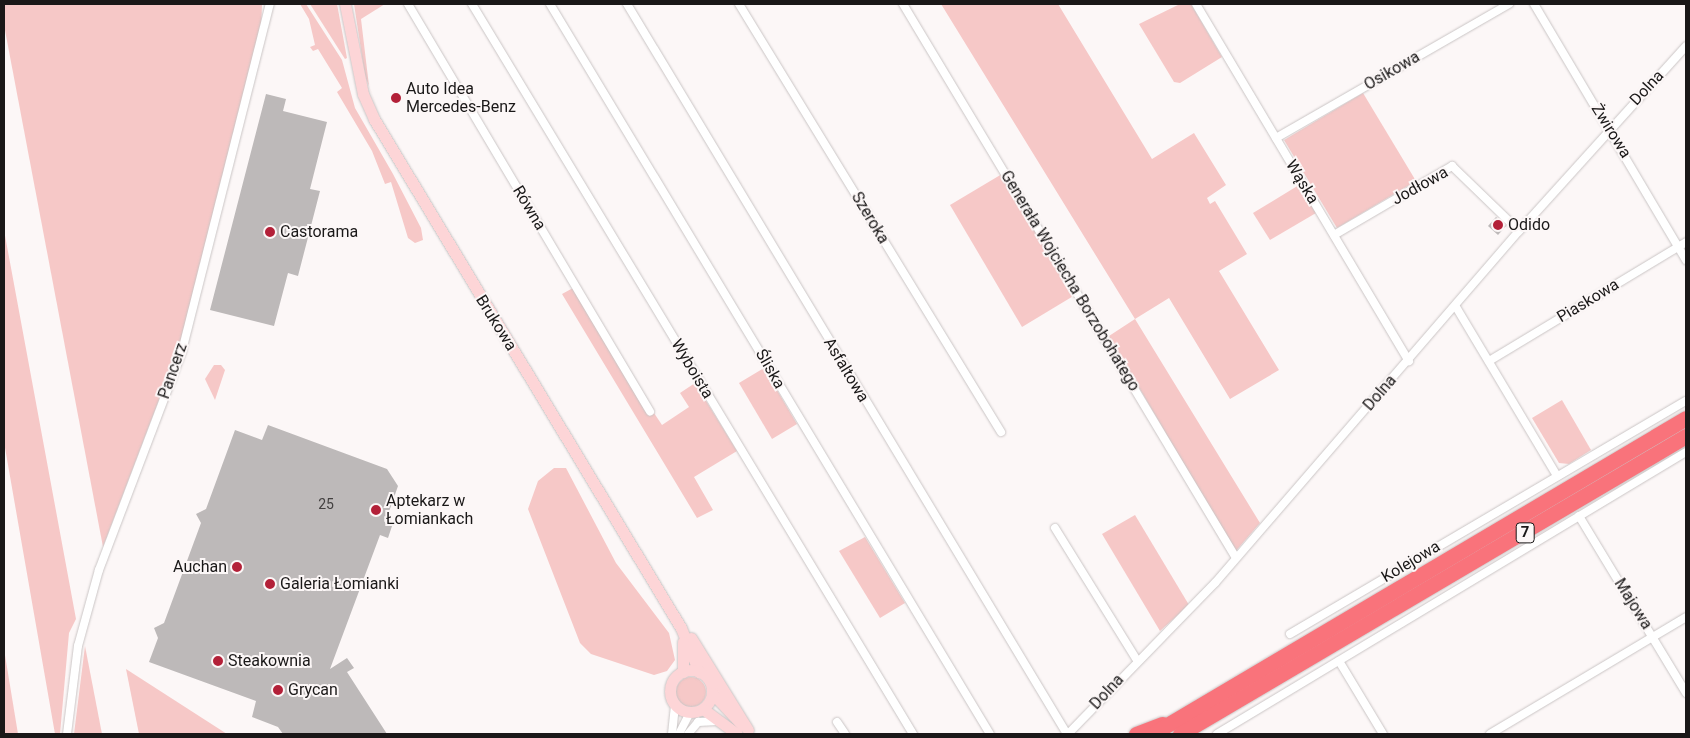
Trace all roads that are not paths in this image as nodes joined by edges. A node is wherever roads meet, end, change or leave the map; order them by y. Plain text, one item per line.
1 (270, 4) edge
2 (345, 4) edge
3 (408, 4) edge
4 (472, 4) edge
5 (550, 4) edge
6 (627, 4) edge
7 (739, 4) edge
8 (903, 4) edge
9 (1196, 4) edge
10 (1509, 4) edge
11 (1534, 4) edge
12 (1686, 46) edge
13 (1609, 130) junction
14 (1276, 138) junction
15 (1519, 231) junction
16 (1334, 235) junction
17 (1686, 242) edge
18 (1678, 246) junction
19 (1686, 260) edge
20 (1456, 307) junction
21 (1409, 361) junction
22 (1489, 361) junction
23 (1686, 400) edge
24 (650, 412) dead end
25 (1686, 418) edge
26 (1001, 432) dead end
27 (1686, 436) edge
28 (1686, 452) edge
29 (1557, 476) junction
30 (1579, 516) junction
31 (1055, 528) dead end
32 (1236, 558) junction
33 (1686, 617) edge
34 (681, 628) junction
35 (1290, 634) dead end
36 (1653, 637) junction
37 (1137, 660) junction
38 (1339, 661) junction
39 (683, 672) junction
40 (699, 672) junction
41 (1686, 692) edge
42 (712, 693) junction
43 (674, 705) junction
44 (703, 709) junction
45 (690, 712) junction
46 (1180, 718) junction
47 (723, 721) junction
48 (837, 722) dead end
49 (1198, 724) junction
50 (745, 733) edge
51 (67, 734) edge
52 (672, 734) edge
53 (679, 734) edge
54 (688, 734) edge
55 (845, 734) edge
56 (913, 734) edge
57 (990, 734) edge
58 (1067, 734) edge
59 (1136, 734) edge
60 (1152, 734) edge
61 (1180, 734) edge
62 (1186, 734) edge
63 (1217, 734) edge
64 (1383, 734) edge
65 (1490, 734) edge

1 - 51 street, Pancerz
2 - 34 street, Brukowa
3 - 24 street, Równa
4 - 56 street, Wyboista
5 - 57 street, Śliska
6 - 58 street, Asfaltowa
7 - 26 street, Szeroka
8 - 32 street, Generała Wojciecha Borzobohatego
9 - 14 street, Wąska
10 - 14 street, Osikowa
11 - 13 street, Żwirowa
12 - 13 street, Dolna
13 - 15 street, Dolna
13 - 18 street, Żwirowa
14 - 16 street, Wąska
15 - 16 street, Jodłowa
15 - 20 street, Dolna
16 - 21 street, Wąska
17 - 18 street, Piaskowa
18 - 19 street, Żwirowa
18 - 22 street, Piaskowa
20 - 21 street, Dolna
20 - 22 street
21 - 32 street, Dolna
22 - 29 street
23 - 29 street, Kolejowa
25 - 46 highway, Kolejowa / 7
27 - 49 highway, Kolejowa / 7
28 - 30 street
29 - 35 street, Kolejowa
30 - 36 street, Majowa
30 - 38 street
31 - 37 street
32 - 37 street, Dolna
33 - 36 street
34 - 39 street, Brukowa
34 - 40 street, Brukowa
34 - 50 street
36 - 41 street, Majowa
36 - 65 street
37 - 58 street, Dolna
38 - 63 street
38 - 64 street
39 - 40 street
39 - 43 street
40 - 42 street
42 - 44 street
42 - 50 street
43 - 45 street
43 - 52 street
44 - 45 street
44 - 47 street
45 - 53 street
46 - 59 highway
46 - 60 highway, Kolejowa / 7
47 - 50 street
47 - 54 street
48 - 55 street
49 - 61 highway, Kolejowa / 7
49 - 62 highway

